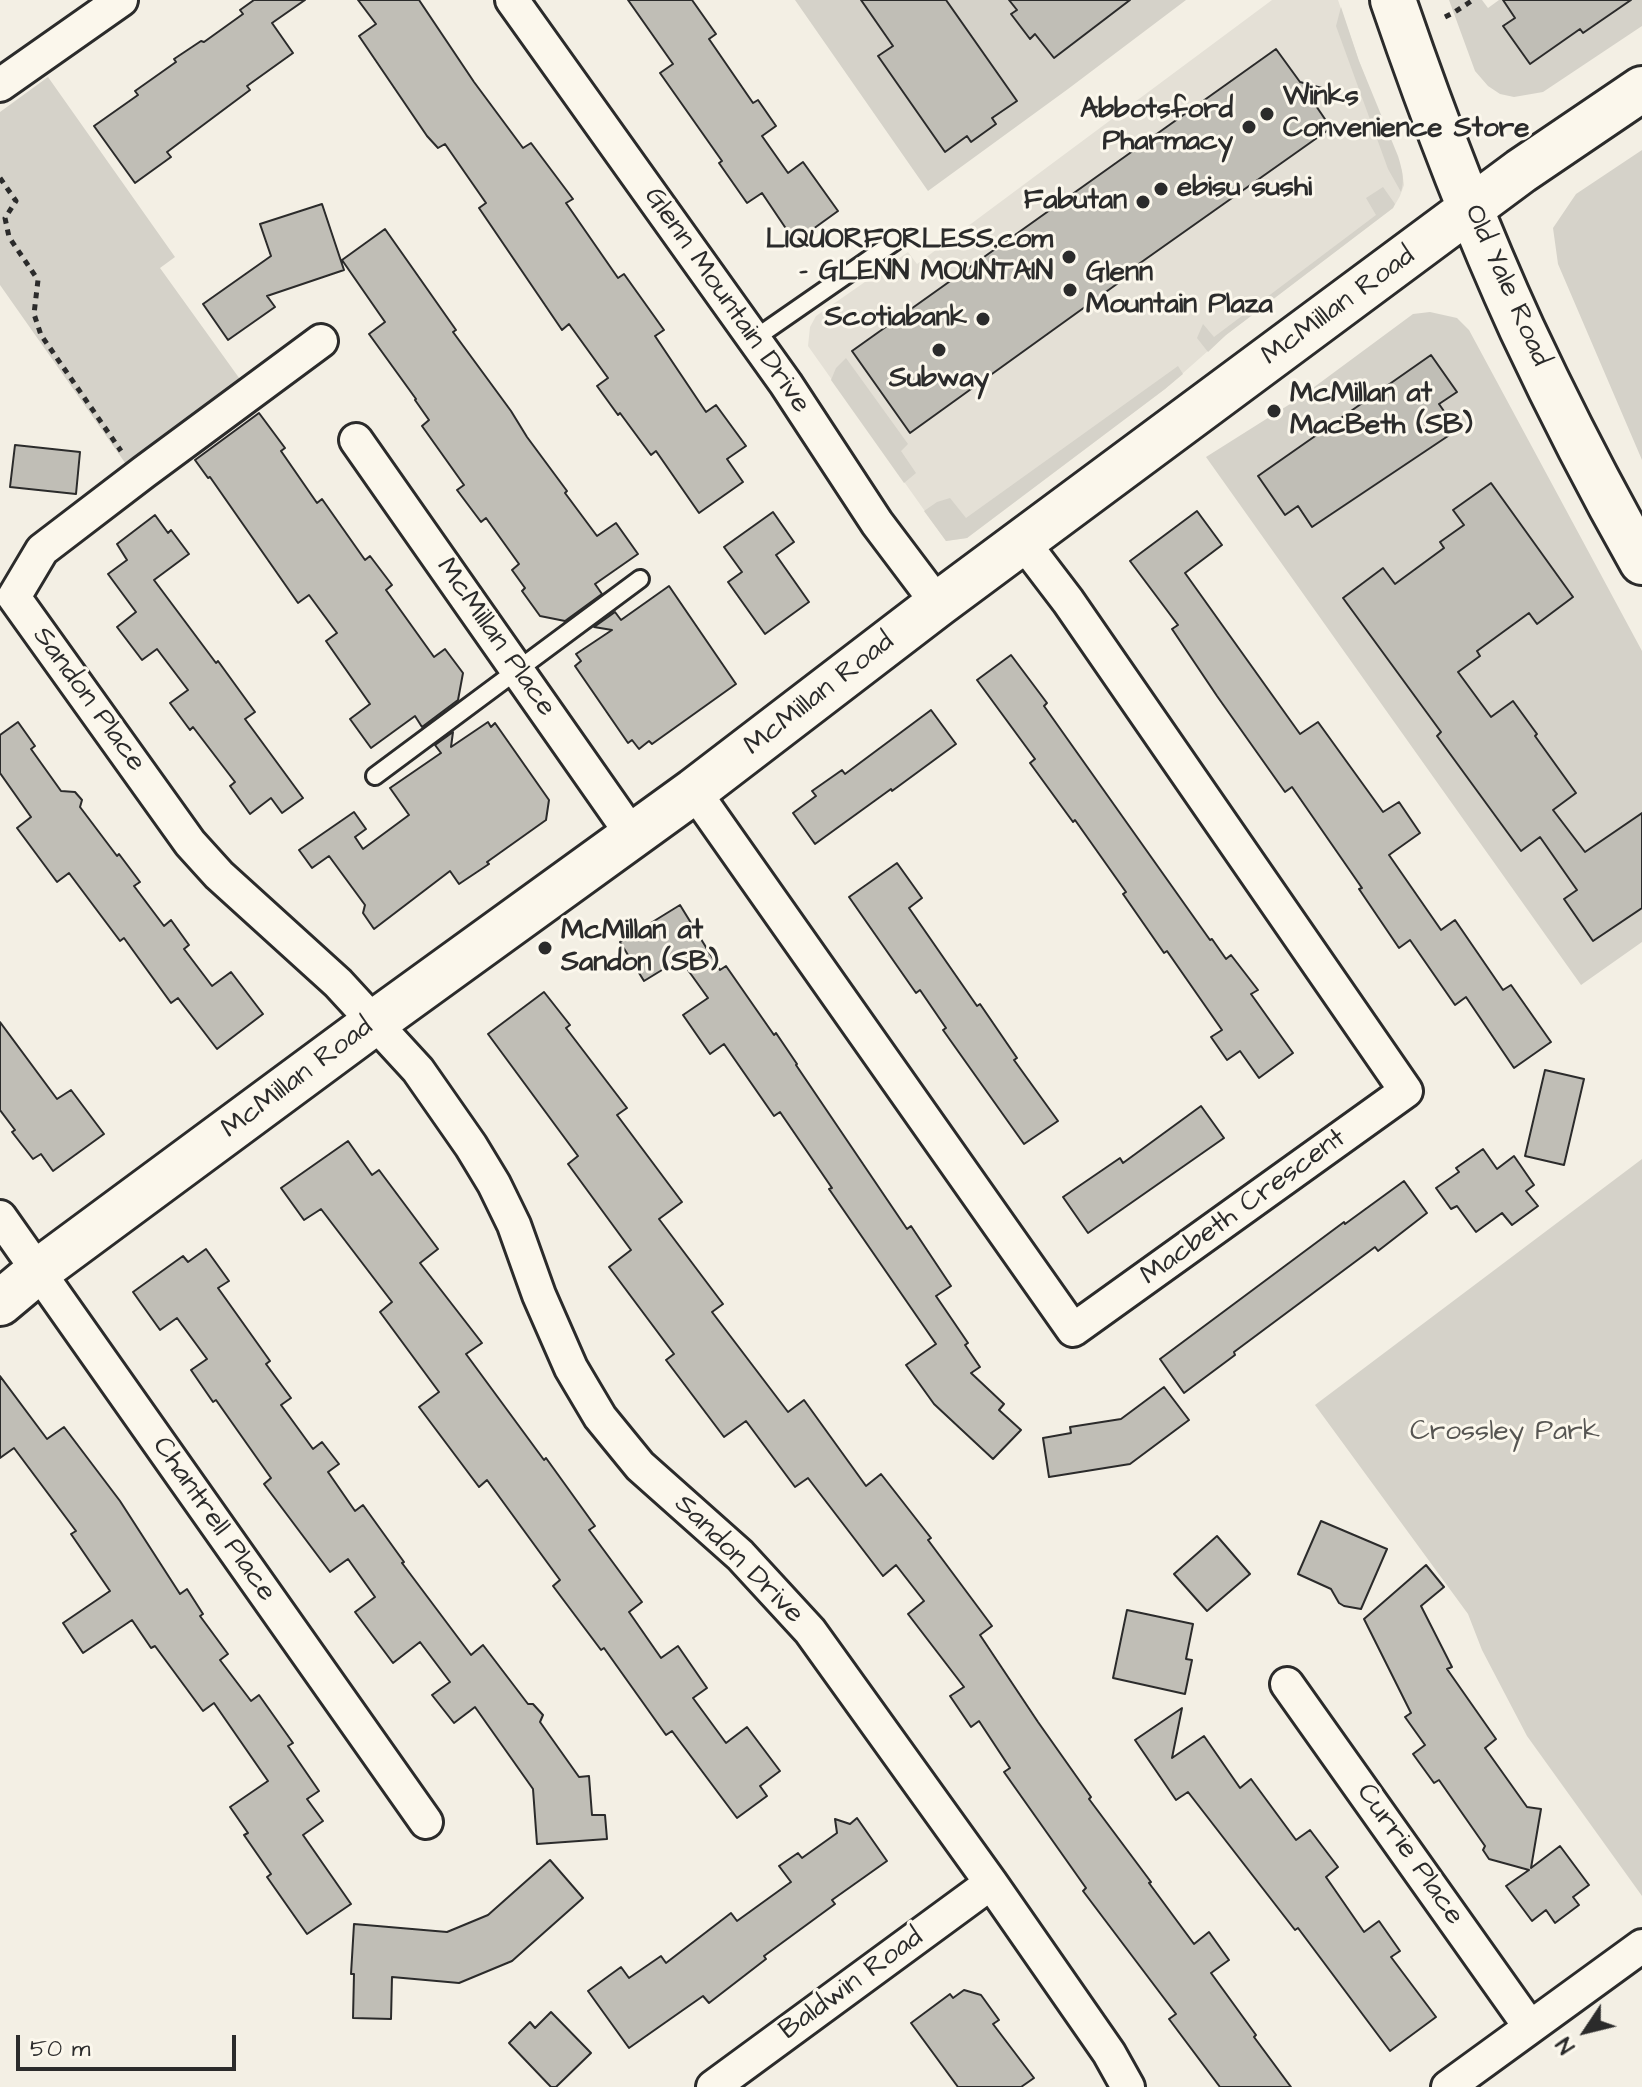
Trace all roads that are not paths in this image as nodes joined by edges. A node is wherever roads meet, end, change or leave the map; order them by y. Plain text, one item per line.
1 (121, 0) edge
2 (512, 0) edge
3 (1393, 0) edge
4 (0, 85) edge
5 (1642, 89) edge
6 (1470, 209) junction
7 (894, 242) dead end
8 (754, 339) junction
9 (321, 341) dead end
10 (356, 440) dead end
11 (1023, 542) junction
12 (1642, 562) edge
13 (640, 579) dead end
14 (938, 604) junction
15 (517, 669) junction
16 (375, 776) dead end
17 (694, 791) junction
18 (633, 836) junction
19 (375, 1022) junction
20 (0, 1217) edge
21 (37, 1272) junction
22 (0, 1303) edge
23 (1287, 1684) dead end
24 (426, 1822) dead end
25 (991, 1883) junction
26 (1642, 1946) edge
27 (1530, 2027) junction
28 (713, 2087) edge
29 (1128, 2087) edge
30 (1448, 2087) edge

1 - 4 street
2 - 8 street, Glenn Mountain Drive
3 - 6 main road, Old Yale Road
5 - 6 main road, McMillan Road
6 - 11 main road, McMillan Road
6 - 12 main road, Old Yale Road
7 - 8 lane
8 - 14 street, Glenn Mountain Drive
9 - 19 street, Sandon Place
10 - 15 street, McMillan Place
11 - 14 main road, McMillan Road
11 - 17 street, Macbeth Crescent
13 - 15 lane
14 - 17 main road, McMillan Road
15 - 16 lane
15 - 18 street, McMillan Place
17 - 18 main road, McMillan Road
18 - 19 main road, McMillan Road
19 - 21 main road, McMillan Road
19 - 25 street, Sandon Drive
20 - 21 street, Chantrell Place
21 - 22 main road, McMillan Road
21 - 24 street, Chantrell Place
23 - 27 street, Currie Place
25 - 28 street, Baldwin Road
25 - 29 street, Sandon Drive
26 - 27 street
27 - 30 street

